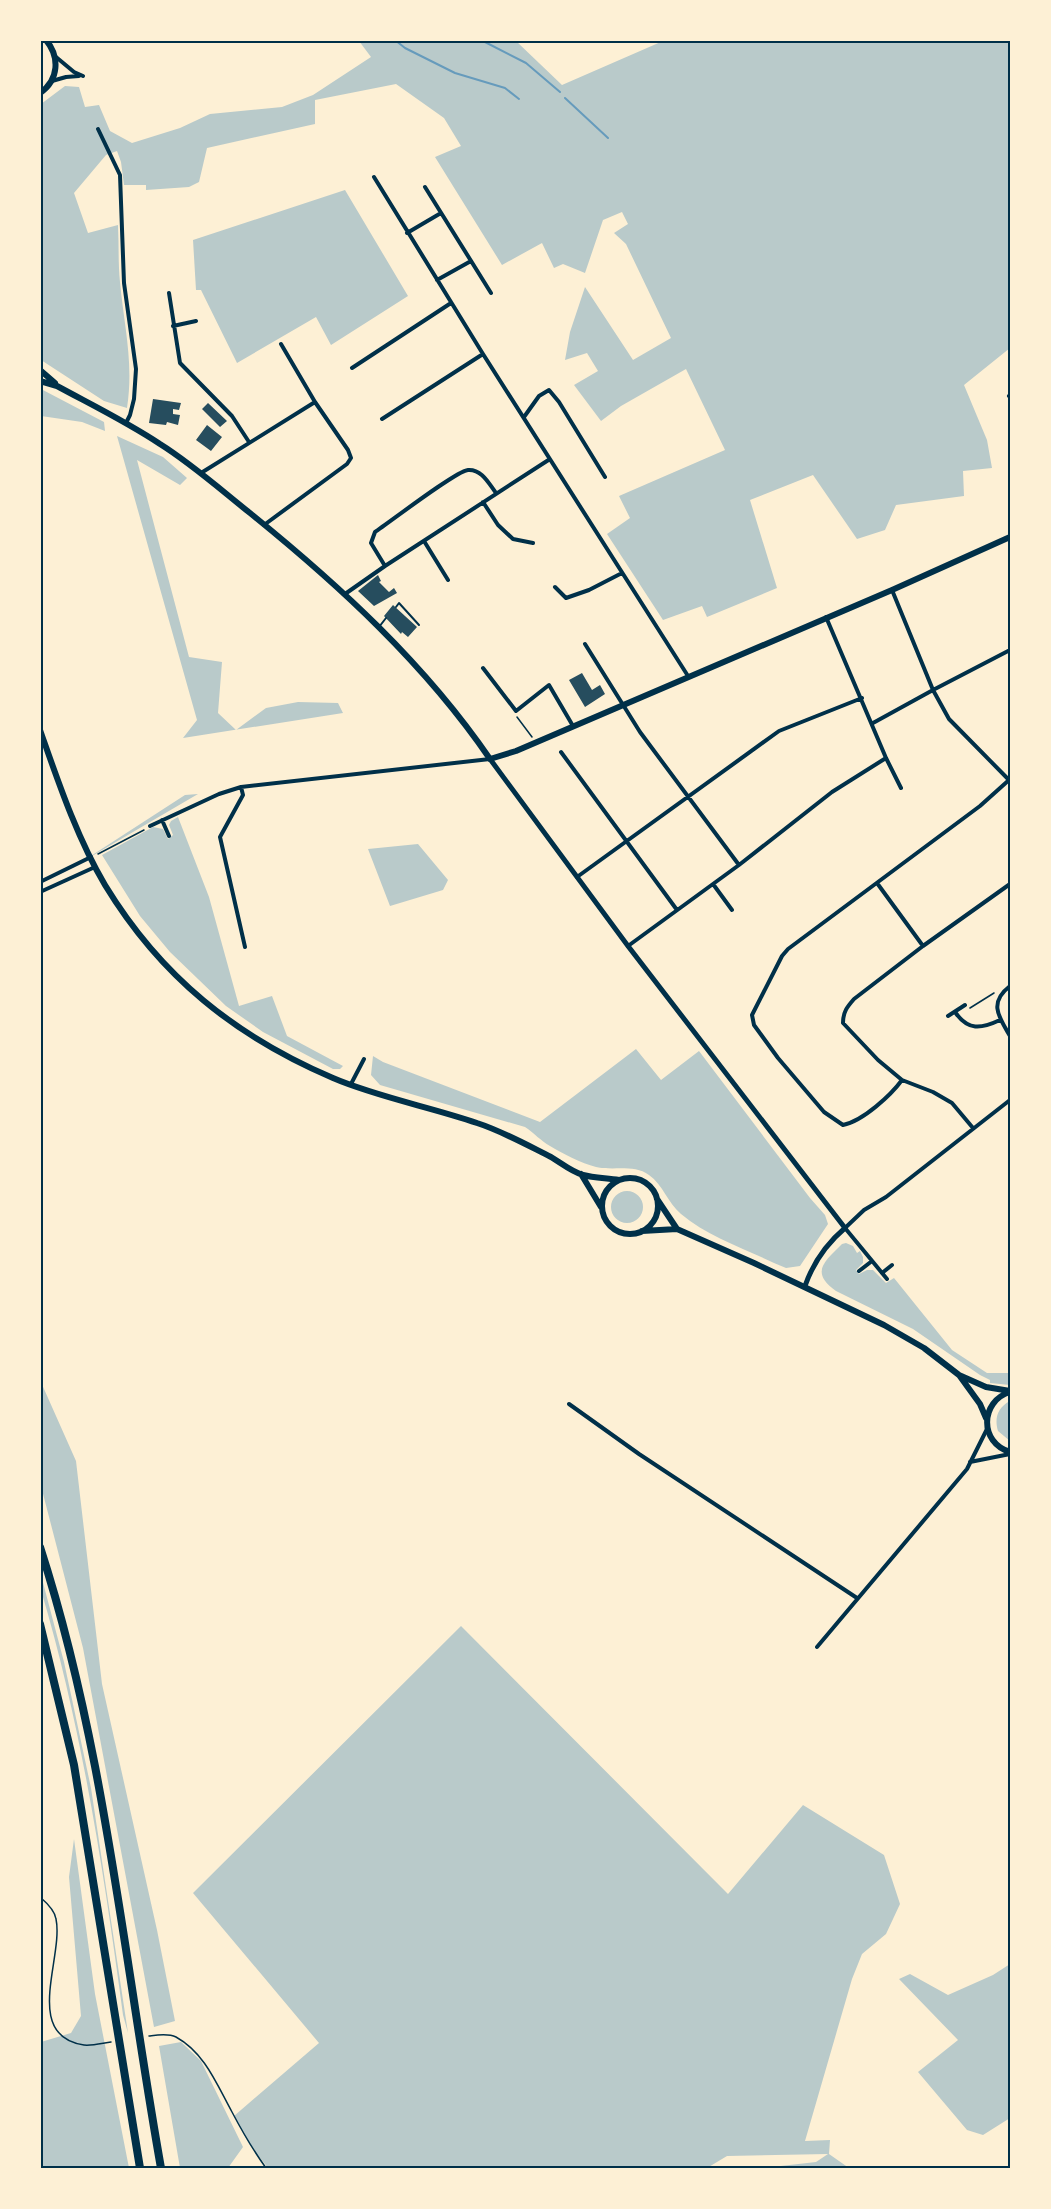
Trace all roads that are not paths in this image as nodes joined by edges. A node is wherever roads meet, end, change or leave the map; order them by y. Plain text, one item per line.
1 (46, 40) edge
2 (55, 57) junction
3 (52, 81) junction
4 (40, 93) edge
5 (99, 129) dead end
6 (374, 177) dead end
7 (425, 187) dead end
8 (441, 213) junction
9 (407, 233) junction
10 (471, 261) junction
11 (437, 280) junction
12 (169, 293) dead end
13 (491, 293) dead end
14 (451, 303) junction
15 (196, 321) dead end
16 (173, 326) junction
17 (281, 344) dead end
18 (483, 354) junction
19 (352, 368) dead end
20 (40, 370) edge
21 (40, 381) edge
22 (57, 386) junction
23 (315, 402) junction
24 (524, 417) junction
25 (382, 419) dead end
26 (126, 423) junction
27 (249, 442) junction
28 (550, 459) junction
29 (201, 474) junction
30 (605, 477) dead end
31 (496, 493) junction
32 (483, 502) junction
33 (264, 525) junction
34 (1011, 537) edge
35 (424, 541) junction
36 (533, 543) dead end
37 (385, 566) junction
38 (622, 573) junction
39 (448, 580) dead end
40 (555, 587) dead end
41 (892, 590) junction
42 (345, 594) junction
43 (396, 607) dead end
44 (826, 617) junction
45 (386, 618) dead end
46 (419, 624) dead end
47 (379, 627) junction
48 (585, 644) dead end
49 (1011, 650) edge
50 (483, 668) dead end
51 (688, 676) junction
52 (933, 690) junction
53 (862, 698) junction
54 (623, 705) junction
55 (873, 723) junction
56 (573, 726) junction
57 (40, 730) edge
58 (561, 752) dead end
59 (490, 759) junction
60 (886, 759) junction
61 (1010, 781) edge
62 (241, 787) junction
63 (902, 788) dead end
64 (689, 797) junction
65 (162, 820) junction
66 (150, 826) road end
67 (170, 836) dead end
68 (627, 841) junction
69 (91, 857) junction
70 (739, 864) junction
71 (96, 866) junction
72 (577, 877) junction
73 (40, 882) edge
74 (877, 883) junction
75 (713, 884) junction
76 (1011, 884) edge
77 (40, 892) edge
78 (677, 910) junction
79 (732, 910) dead end
80 (628, 946) junction
81 (923, 946) junction
82 (245, 947) dead end
83 (1011, 986) edge
84 (965, 1005) road end
85 (955, 1012) junction
86 (948, 1016) dead end
87 (1000, 1020) junction
88 (1011, 1036) edge
89 (364, 1059) dead end
90 (902, 1080) junction
91 (351, 1084) junction
92 (1011, 1100) edge
93 (973, 1128) junction
94 (581, 1174) junction
95 (619, 1180) junction
96 (657, 1199) junction
97 (602, 1209) junction
98 (844, 1228) junction
99 (676, 1229) junction
100 (642, 1231) junction
101 (872, 1261) junction
102 (892, 1265) dead end
103 (859, 1271) dead end
104 (882, 1273) junction
105 (887, 1280) dead end
106 (805, 1286) junction
107 (958, 1375) junction
108 (1011, 1391) edge
109 (569, 1404) dead end
110 (987, 1418) junction
111 (987, 1429) junction
112 (1011, 1453) edge
113 (970, 1462) junction
114 (40, 1547) edge
115 (857, 1598) junction
116 (40, 1624) edge
117 (817, 1647) dead end
118 (140, 2169) edge
119 (161, 2169) edge

1 - 2 main road
2 - 3 main road
2 - 3 street
3 - 4 main road
5 - 26 street
6 - 9 street
7 - 8 street
8 - 9 street
8 - 10 street
9 - 11 street
10 - 11 street
10 - 13 street
11 - 14 street
12 - 16 street
14 - 18 street
14 - 19 street
15 - 16 street
16 - 27 street
17 - 23 street
18 - 24 street
18 - 25 street
20 - 22 main road
21 - 22 main road
22 - 26 main road
23 - 27 street
23 - 33 street
24 - 28 street
24 - 30 street
26 - 29 main road
27 - 29 street
28 - 31 street
28 - 38 street
29 - 33 main road
31 - 32 street
31 - 37 street
32 - 35 street
32 - 36 street
33 - 42 main road
34 - 41 main road
35 - 37 street
35 - 39 street
37 - 42 street
38 - 40 street
38 - 51 street
41 - 44 main road
41 - 52 street
42 - 47 main road
43 - 46 lane
44 - 51 main road
44 - 53 street
45 - 47 lane
47 - 59 main road
48 - 54 street
49 - 52 street
50 - 56 street
51 - 54 main road
52 - 55 street
52 - 61 street
53 - 55 street
53 - 64 street
54 - 56 main road
54 - 64 street
55 - 60 street
56 - 59 main road
57 - 69 main road
58 - 68 street
59 - 62 street
59 - 72 street
60 - 63 street
60 - 70 street
61 - 74 street
62 - 65 street
62 - 82 street
64 - 68 street
64 - 70 street
65 - 66 street
65 - 67 street
68 - 72 street
68 - 78 street
69 - 71 main road
69 - 73 street
70 - 75 street
71 - 77 street
71 - 91 main road
72 - 80 street
74 - 81 street
74 - 90 street
75 - 78 street
75 - 79 street
76 - 81 street
78 - 80 street
80 - 98 street
81 - 90 street
83 - 87 street
84 - 85 street
85 - 86 street
85 - 87 street
87 - 88 street
89 - 91 street
90 - 93 street
91 - 94 main road
92 - 93 street
93 - 98 street
94 - 95 main road
94 - 97 main road
95 - 96 main road
95 - 97 main road
96 - 99 main road
96 - 100 main road
97 - 100 main road
98 - 101 street
98 - 106 street
99 - 100 main road
99 - 106 main road
101 - 103 street
101 - 104 street
102 - 104 street
104 - 105 street
106 - 107 main road
107 - 108 main road
107 - 110 main road
108 - 110 main road
109 - 115 street
110 - 111 main road
111 - 112 main road
111 - 113 street
112 - 113 street
113 - 115 street
114 - 119 highway
115 - 117 street
116 - 118 highway

